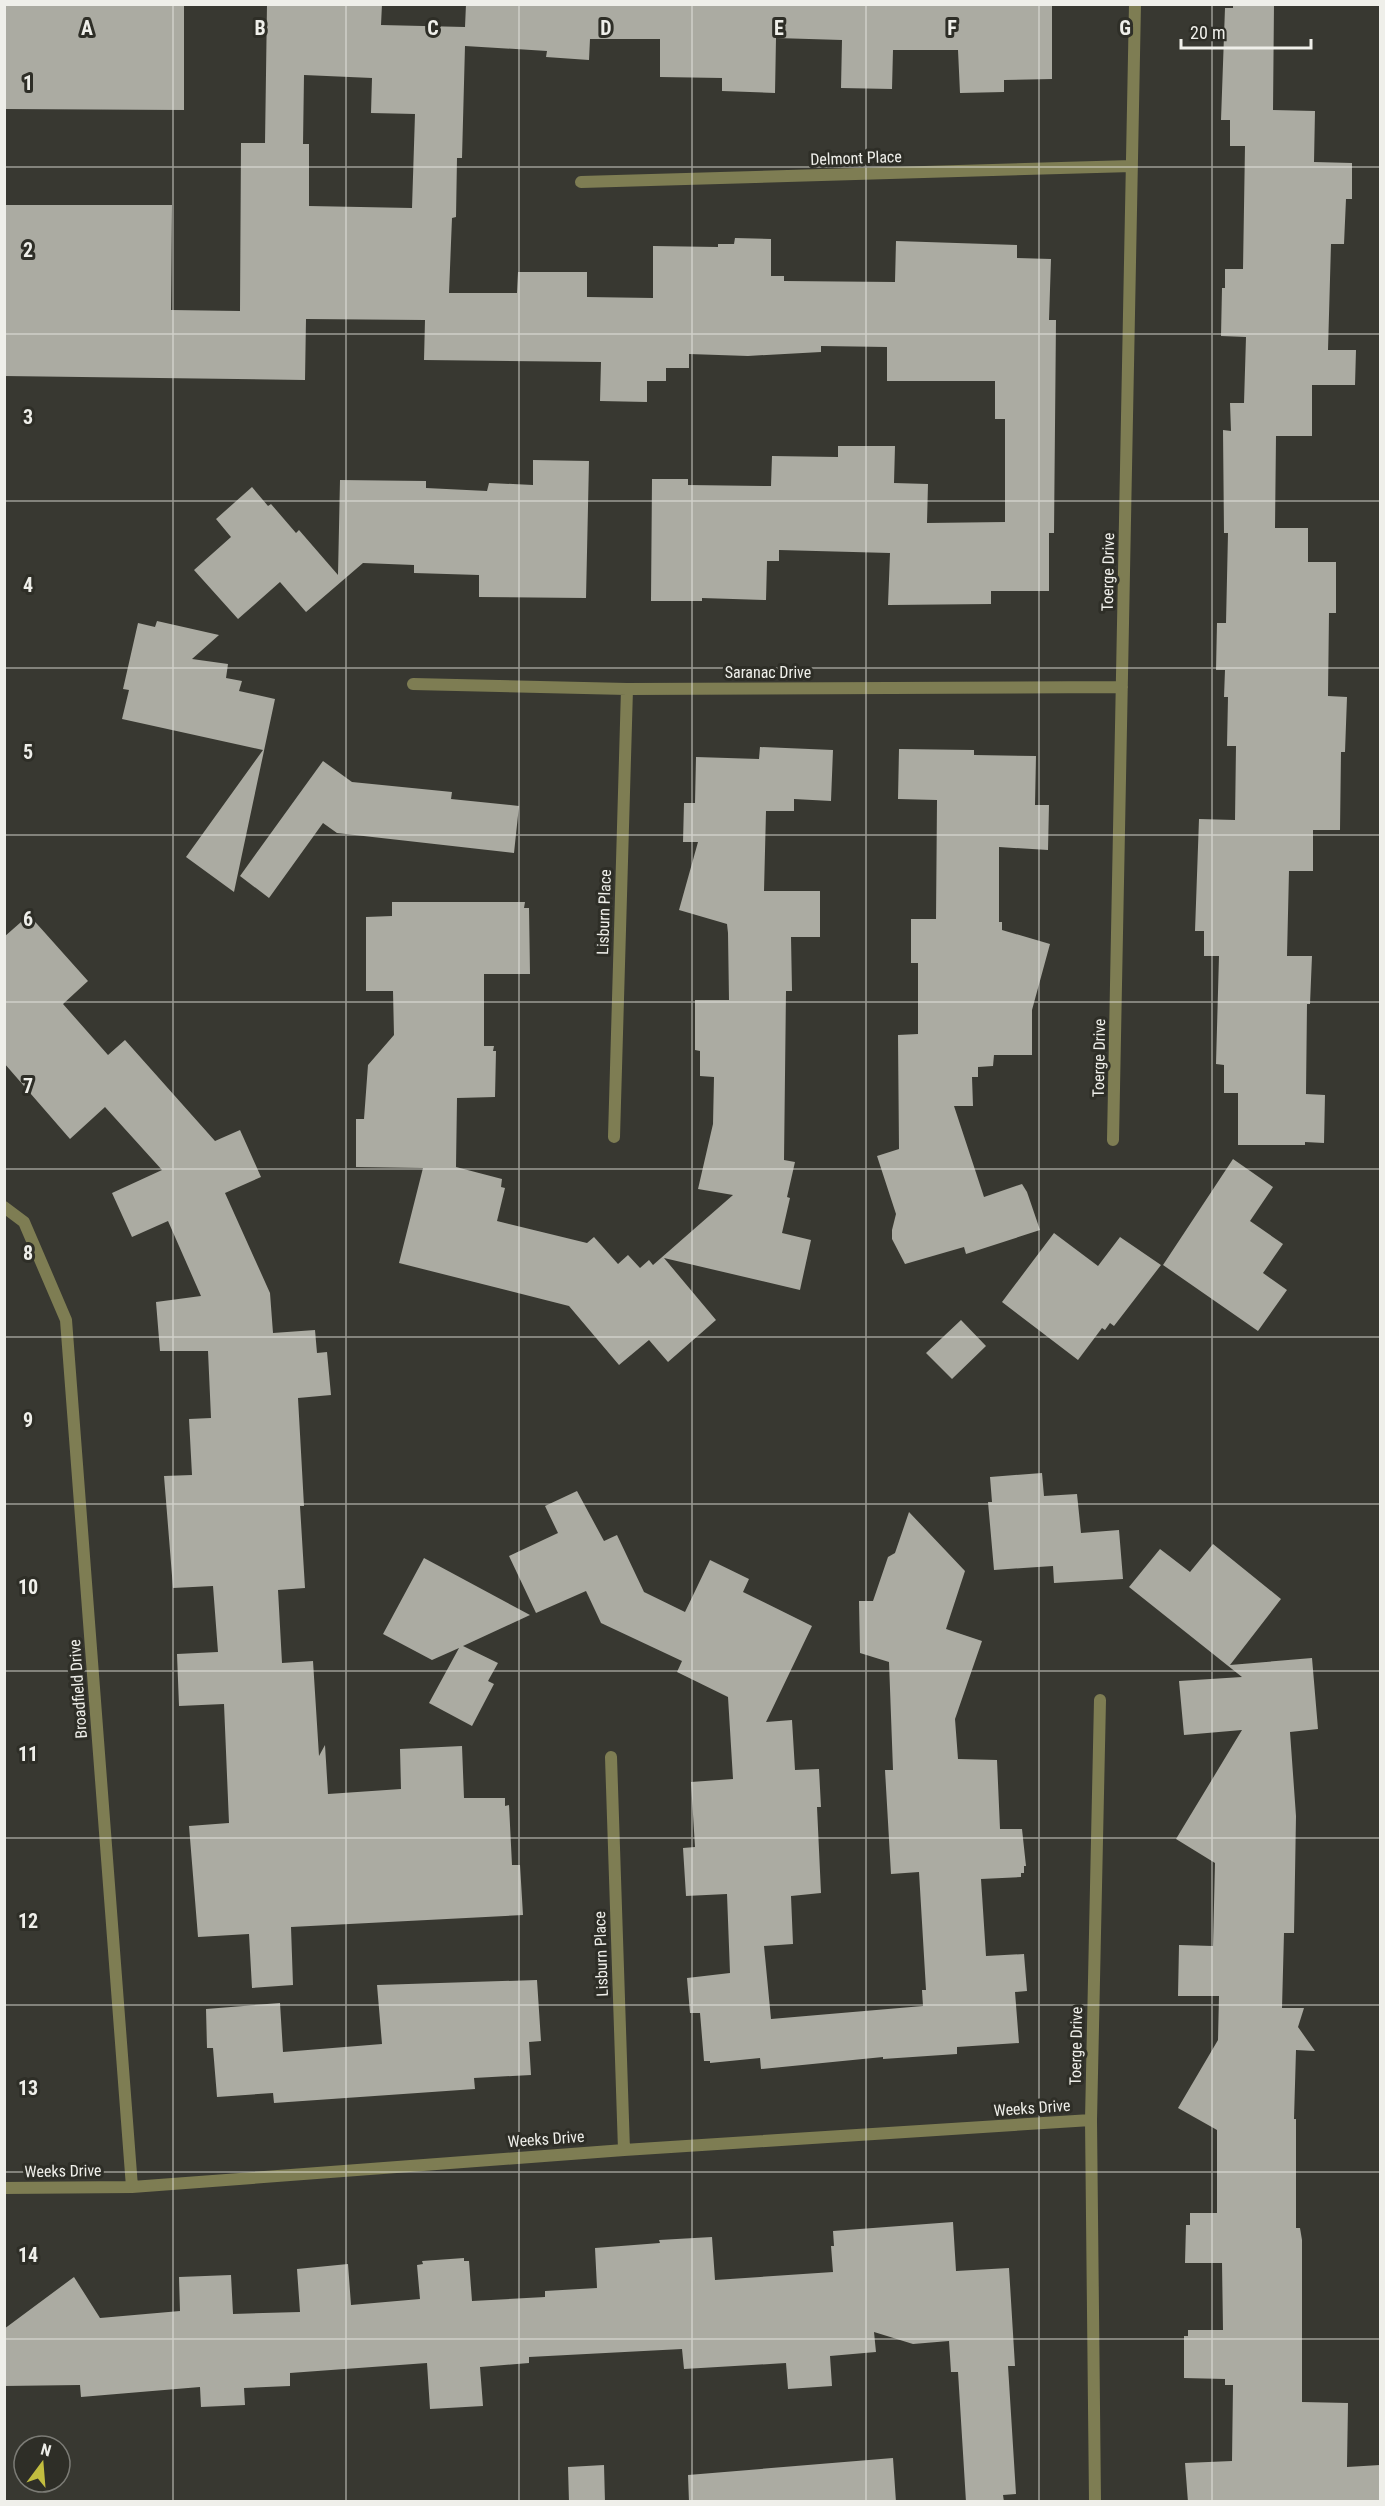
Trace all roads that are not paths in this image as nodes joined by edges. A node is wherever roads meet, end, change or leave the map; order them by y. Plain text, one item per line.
1 (1135, 4) edge
2 (1132, 166) junction
3 (581, 182) dead end
4 (413, 684) dead end
5 (1122, 687) junction
6 (627, 689) junction
7 (614, 1137) dead end
8 (1113, 1140) dead end
9 (4, 1207) edge
10 (1100, 1700) dead end
11 (611, 1757) dead end
12 (1091, 2120) junction
13 (624, 2150) junction
14 (132, 2187) junction
15 (4, 2188) edge
16 (1095, 2502) edge

1 - 2 street, Toerge Drive
2 - 3 street, Delmont Place
2 - 5 street, Toerge Drive
4 - 6 street, Saranac Drive
5 - 6 street, Saranac Drive
5 - 8 street, Toerge Drive
6 - 7 street, Lisburn Place
9 - 14 street, Broadfield Drive
10 - 12 street, Toerge Drive
11 - 13 street, Lisburn Place
12 - 13 street, Weeks Drive
12 - 16 street, Toerge Drive
13 - 14 street, Weeks Drive
14 - 15 street, Weeks Drive

